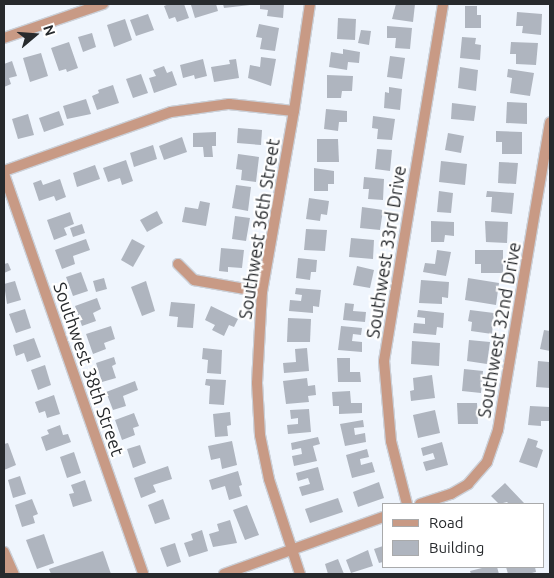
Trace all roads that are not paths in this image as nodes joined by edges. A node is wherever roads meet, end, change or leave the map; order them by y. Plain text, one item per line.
1 (103, 4) edge
2 (310, 4) edge
3 (444, 4) edge
4 (4, 38) edge
5 (294, 111) junction
6 (550, 122) edge
7 (4, 172) edge
8 (178, 264) dead end
9 (262, 292) junction
10 (407, 503) edge
11 (423, 503) edge
12 (382, 517) edge
13 (291, 550) junction
14 (4, 552) edge
15 (4, 570) edge
16 (5, 574) edge
17 (14, 574) edge
18 (143, 574) edge
19 (224, 574) edge
20 (300, 574) edge

1 - 4 street
2 - 5 street, Southwest 36th Street
3 - 10 street, Southwest 33rd Drive
5 - 7 street
5 - 9 street, Southwest 36th Street
6 - 11 street, Southwest 32nd Drive
7 - 18 street, Southwest 38th Street
8 - 9 street
9 - 13 street, Southwest 36th Street
12 - 13 street
13 - 19 street
13 - 20 street, Southwest 36th Street
14 - 17 street
15 - 16 street

